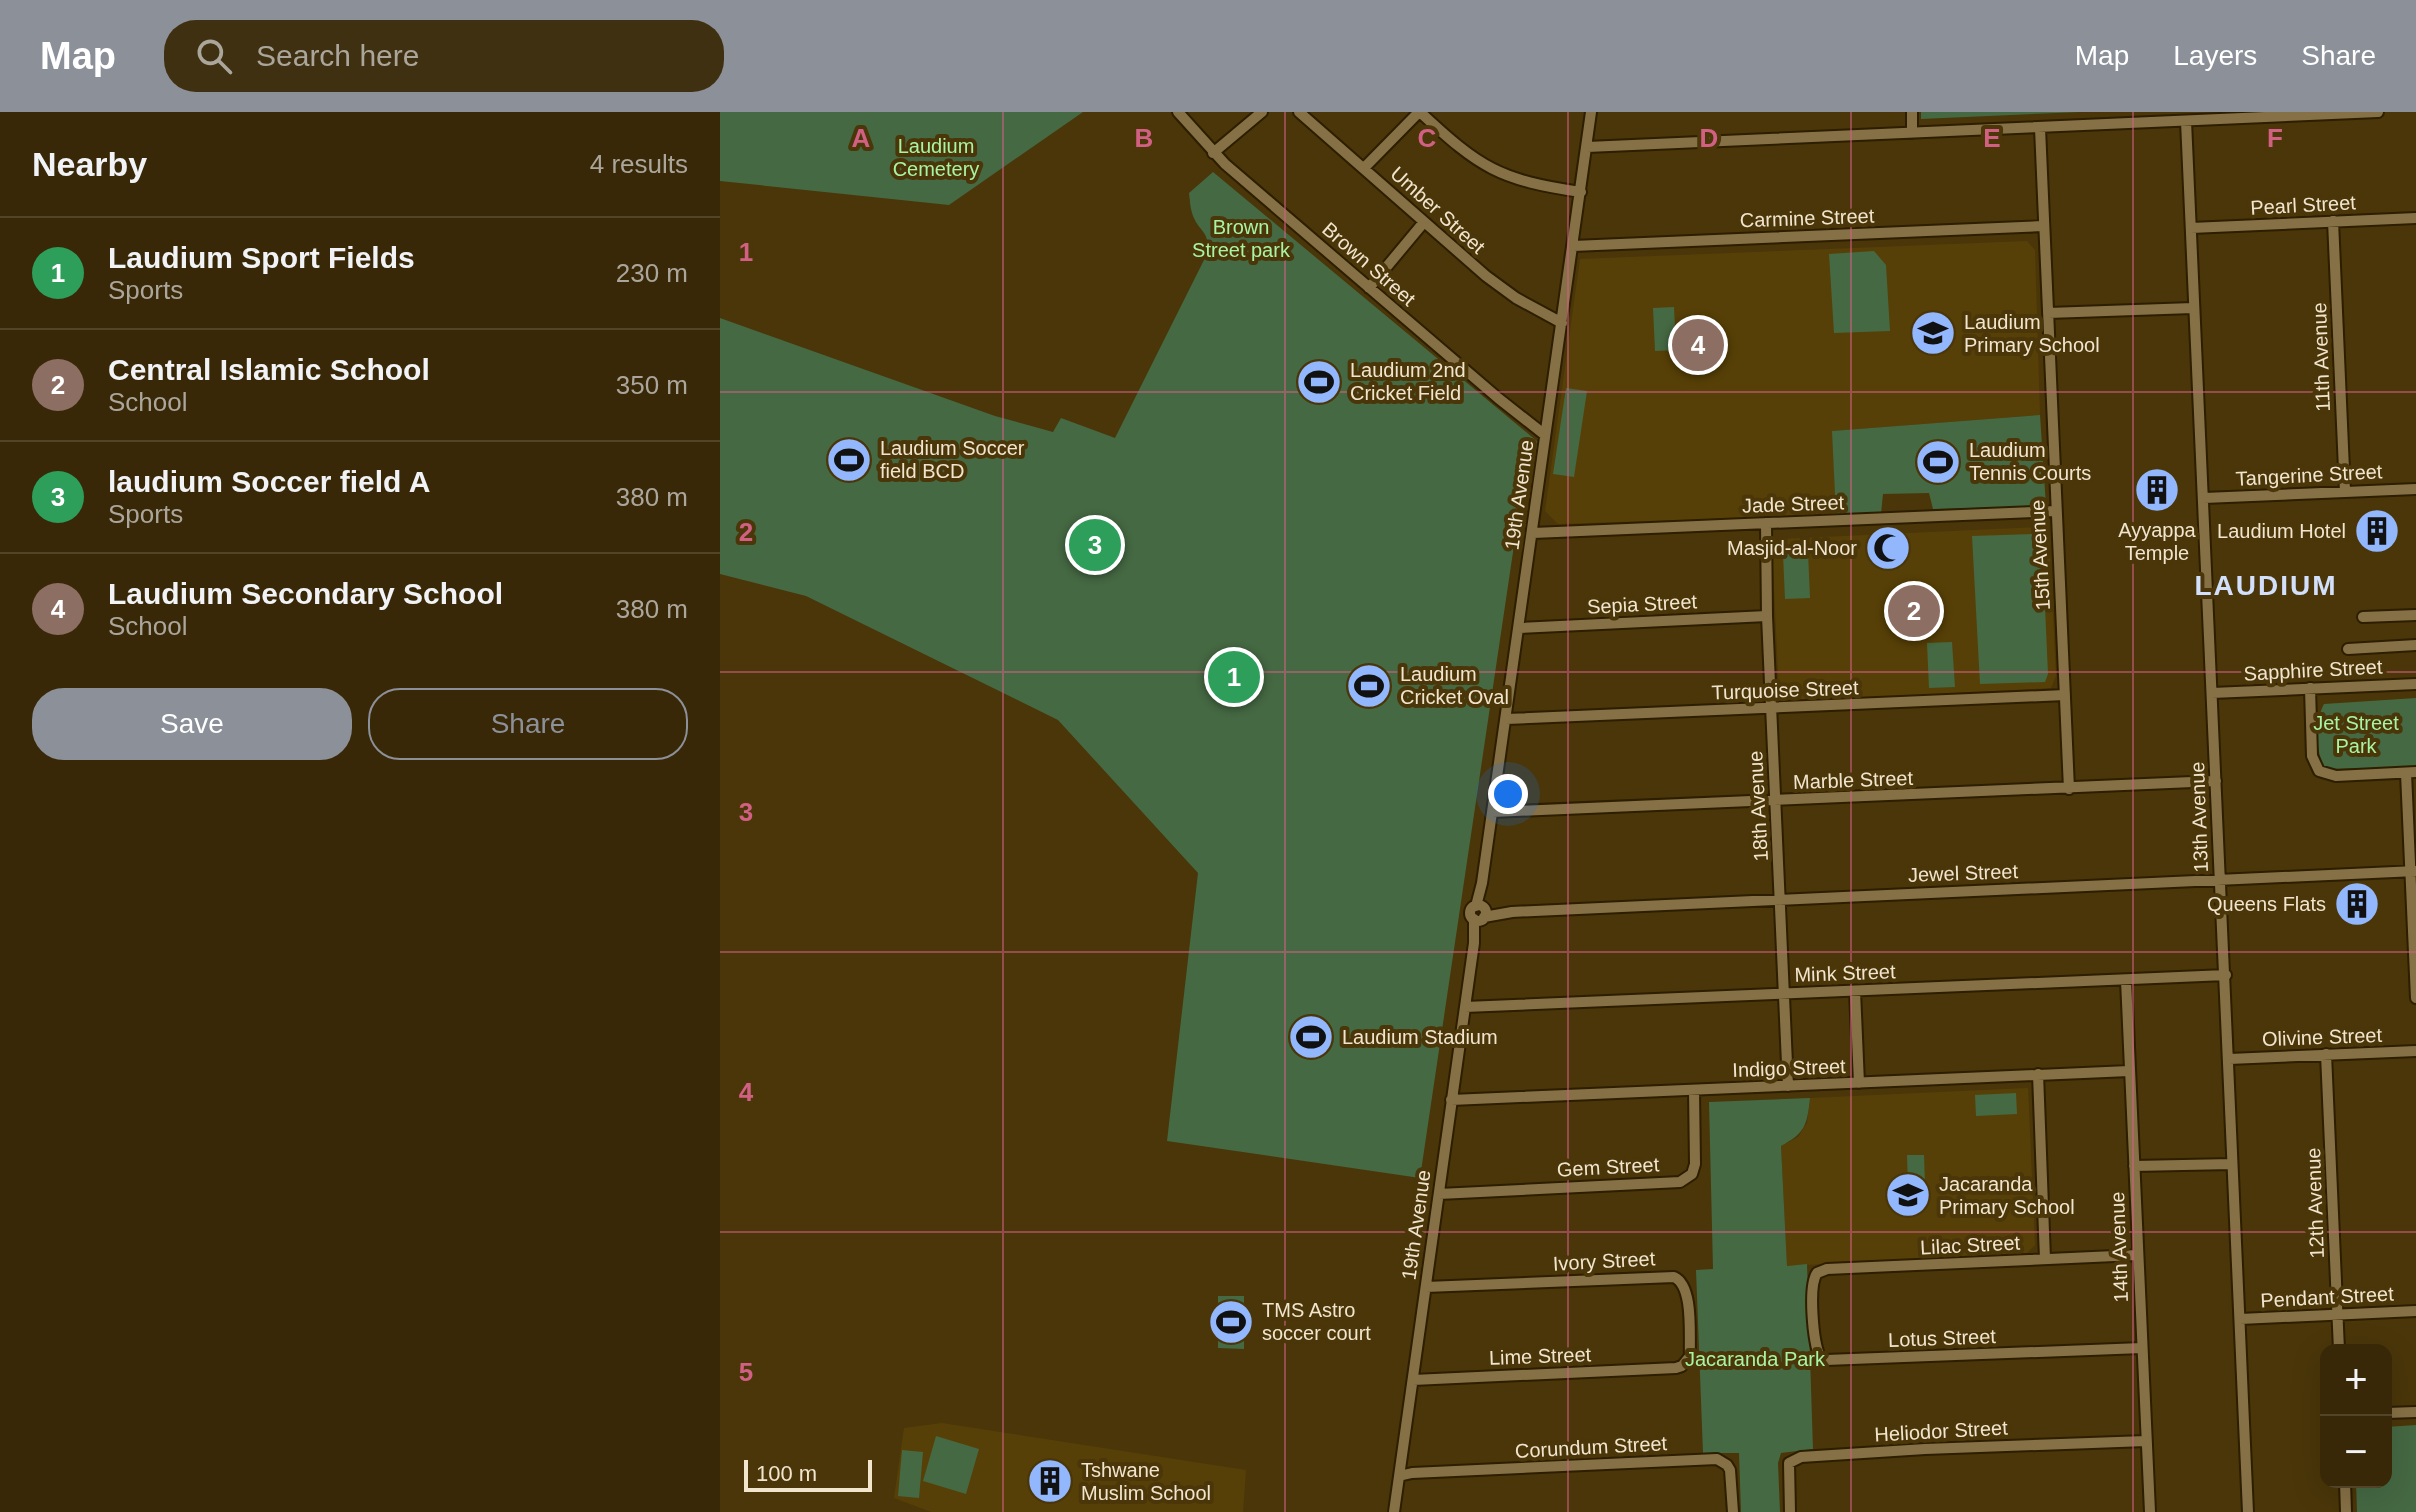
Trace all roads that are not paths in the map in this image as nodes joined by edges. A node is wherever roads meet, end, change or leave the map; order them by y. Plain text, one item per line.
1 (1178, 112) edge
2 (1262, 112) edge
3 (1299, 112) edge
4 (1420, 112) edge
5 (1591, 112) edge
6 (1912, 112) edge
7 (2378, 112) edge
8 (2182, 118) edge
9 (2040, 128) junction
10 (1912, 133) junction
11 (1587, 147) junction
12 (1213, 153) junction
13 (1364, 168) junction
14 (1581, 192) junction
15 (2416, 218) edge
16 (2333, 221) junction
17 (1424, 222) junction
18 (2043, 226) junction
19 (2191, 228) junction
20 (1573, 246) junction
21 (1369, 288) junction
22 (2193, 308) junction
23 (2048, 313) junction
24 (1562, 323) junction
25 (1545, 435) junction
26 (2416, 489) edge
27 (2345, 492) junction
28 (2204, 498) junction
29 (2056, 511) junction
30 (1766, 523) junction
31 (1533, 533) junction
32 (2416, 615) edge
33 (1767, 616) junction
34 (2363, 617) dead end
35 (1519, 628) junction
36 (2416, 645) edge
37 (2348, 649) dead end
38 (2416, 684) edge
39 (2310, 688) junction
40 (2212, 693) junction
41 (2065, 695) junction
42 (1772, 709) junction
43 (1506, 719) junction
44 (2411, 773) edge
45 (2216, 781) junction
46 (2069, 789) junction
47 (1775, 801) junction
48 (1492, 812) junction
49 (2413, 871) edge
50 (2220, 880) junction
51 (1781, 899) junction
52 (1481, 913) junction
53 (2416, 970) edge
54 (2226, 975) junction
55 (2126, 980) junction
56 (1855, 991) junction
57 (1785, 993) junction
58 (2416, 998) edge
59 (1465, 1007) junction
60 (2416, 1051) edge
61 (2326, 1054) junction
62 (2229, 1059) junction
63 (2129, 1071) junction
64 (2038, 1074) junction
65 (1859, 1083) junction
66 (1788, 1086) junction
67 (1694, 1090) junction
68 (1451, 1100) junction
69 (2232, 1164) junction
70 (2134, 1166) junction
71 (1439, 1194) junction
72 (2137, 1255) junction
73 (2045, 1259) junction
74 (1812, 1283) joint
75 (1426, 1287) junction
76 (2416, 1311) edge
77 (2338, 1314) junction
78 (2240, 1319) junction
79 (2339, 1344) edge
80 (2142, 1348) junction
81 (1669, 1368) joint
82 (1413, 1380) junction
83 (2416, 1412) edge
84 (2392, 1413) edge
85 (2146, 1441) junction
86 (1400, 1473) junction
87 (2345, 1488) edge
88 (1733, 1509) edge
89 (1394, 1512) edge
90 (1790, 1512) edge
91 (2150, 1512) edge
92 (2248, 1512) edge
93 (2346, 1512) edge

1 - 12 street, Brown Street
2 - 12 street
3 - 13 street, Umber Street
4 - 13 street
4 - 14 street
5 - 11 street, 19th Avenue
6 - 10 street
7 - 8 street
8 - 9 street
8 - 19 street, 13th Avenue
9 - 10 street
9 - 18 street, 15th Avenue
10 - 11 street
11 - 14 street, 19th Avenue
12 - 21 street, Brown Street
13 - 17 street, Umber Street
14 - 20 street, 19th Avenue
15 - 16 street, Pearl Street
16 - 19 street, Pearl Street
16 - 27 street, 11th Avenue
17 - 21 street
17 - 24 street, Umber Street
18 - 20 street, Carmine Street
18 - 23 street, 15th Avenue
19 - 22 street, 13th Avenue
20 - 24 street, 19th Avenue
21 - 25 street, Brown Street
22 - 23 street
22 - 28 street, 13th Avenue
23 - 29 street, 15th Avenue
24 - 25 street, 19th Avenue
25 - 31 street, 19th Avenue
26 - 27 street, Tangerine Street
27 - 28 street, Tangerine Street
28 - 40 street, 13th Avenue
29 - 30 street, Jade Street
29 - 41 street, 15th Avenue
30 - 31 street, Jade Street
30 - 33 street, 18th Avenue
31 - 35 street, 19th Avenue
32 - 34 street
33 - 35 street, Sepia Street
33 - 42 street, 18th Avenue
35 - 43 street, 19th Avenue
36 - 37 street
38 - 39 street, Sapphire Street
39 - 40 street, Sapphire Street
39 - 44 street
40 - 45 street, 13th Avenue
41 - 42 street, Turquoise Street
41 - 46 street, 15th Avenue
42 - 43 street, Turquoise Street
42 - 47 street, 18th Avenue
43 - 48 street, 19th Avenue
44 - 49 street
45 - 46 street, Marble Street
45 - 50 street, 13th Avenue
46 - 47 street, Marble Street
47 - 48 street, Marble Street
47 - 51 street, 18th Avenue
48 - 52 street, 19th Avenue
49 - 50 street, Jewel Street
49 - 53 street
50 - 51 street, Jewel Street
50 - 54 street, 13th Avenue
51 - 52 street, Jewel Street
51 - 57 street, 18th Avenue
52 - 59 street, 19th Avenue
53 - 58 street
54 - 55 street, Mink Street
54 - 62 street, 13th Avenue
55 - 56 street, Mink Street
55 - 63 street, 14th Avenue
56 - 57 street, Mink Street
56 - 65 street
57 - 59 street, Mink Street
57 - 66 street, 18th Avenue
59 - 68 street, 19th Avenue
60 - 61 street, Olivine Street
61 - 62 street, Olivine Street
61 - 77 street, 12th Avenue
62 - 69 street, 13th Avenue
63 - 64 street, Indigo Street
63 - 70 street, 14th Avenue
64 - 65 street, Indigo Street
64 - 73 street
65 - 66 street, Indigo Street
66 - 67 street, Indigo Street
67 - 68 street, Indigo Street
67 - 71 street, Gem Street
68 - 71 street, 19th Avenue
69 - 70 street
69 - 78 street, 13th Avenue
70 - 72 street, 14th Avenue
71 - 75 street, 19th Avenue
72 - 73 street, Lilac Street
72 - 80 street, 14th Avenue
73 - 74 street, Lilac Street
74 - 80 street, Lotus Street
75 - 81 street, Ivory Street
75 - 82 street, 19th Avenue
76 - 77 street, Pendant Street
77 - 78 street, Pendant Street
77 - 79 street, 12th Avenue
78 - 92 street, 13th Avenue
80 - 85 street, 14th Avenue
81 - 82 street, Lime Street
82 - 86 street, 19th Avenue
83 - 84 street
85 - 90 street, Heliodor Street
85 - 91 street, 14th Avenue
86 - 88 street, Corundum Street
86 - 89 street, 19th Avenue
87 - 93 street

